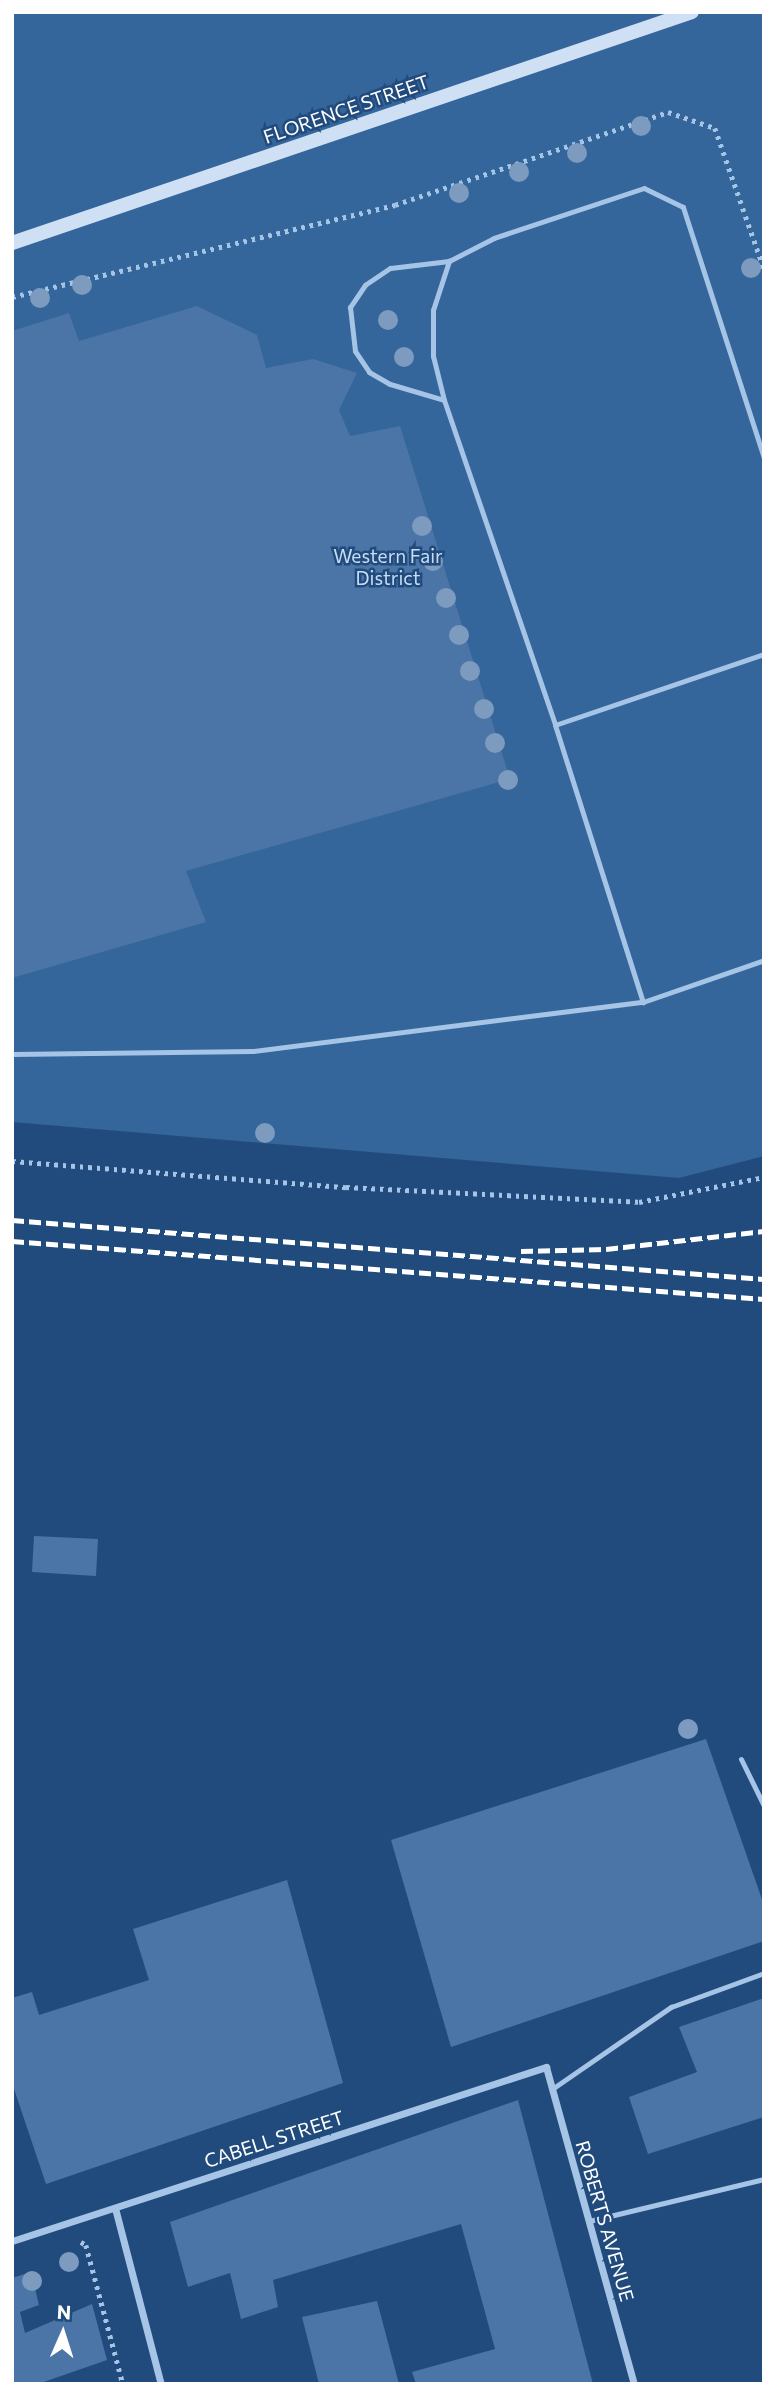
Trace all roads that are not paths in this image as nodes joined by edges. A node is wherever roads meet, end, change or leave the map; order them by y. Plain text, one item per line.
1 (692, 12) edge
2 (12, 243) edge
3 (449, 261) junction
4 (444, 400) junction
5 (764, 457) edge
6 (764, 654) edge
7 (555, 725) junction
8 (764, 960) edge
9 (643, 1002) junction
10 (12, 1055) edge
11 (740, 1759) dead end
12 (764, 1806) edge
13 (764, 1973) edge
14 (546, 2067) joint
15 (552, 2089) junction
16 (764, 2179) edge
17 (115, 2208) junction
18 (589, 2221) junction
19 (12, 2241) edge
20 (161, 2384) edge
21 (634, 2384) edge

1 - 2 main road, FLORENCE STREET
3 - 4 lane
3 - 4 lane
3 - 5 lane
4 - 7 lane
6 - 7 lane
7 - 9 lane
8 - 9 lane
9 - 10 lane
11 - 12 lane
13 - 15 lane
14 - 15 street, ROBERTS AVENUE
14 - 17 street, CABELL STREET
15 - 18 street, ROBERTS AVENUE
16 - 18 lane
17 - 19 street, CABELL STREET
17 - 20 street
18 - 21 street, ROBERTS AVENUE

